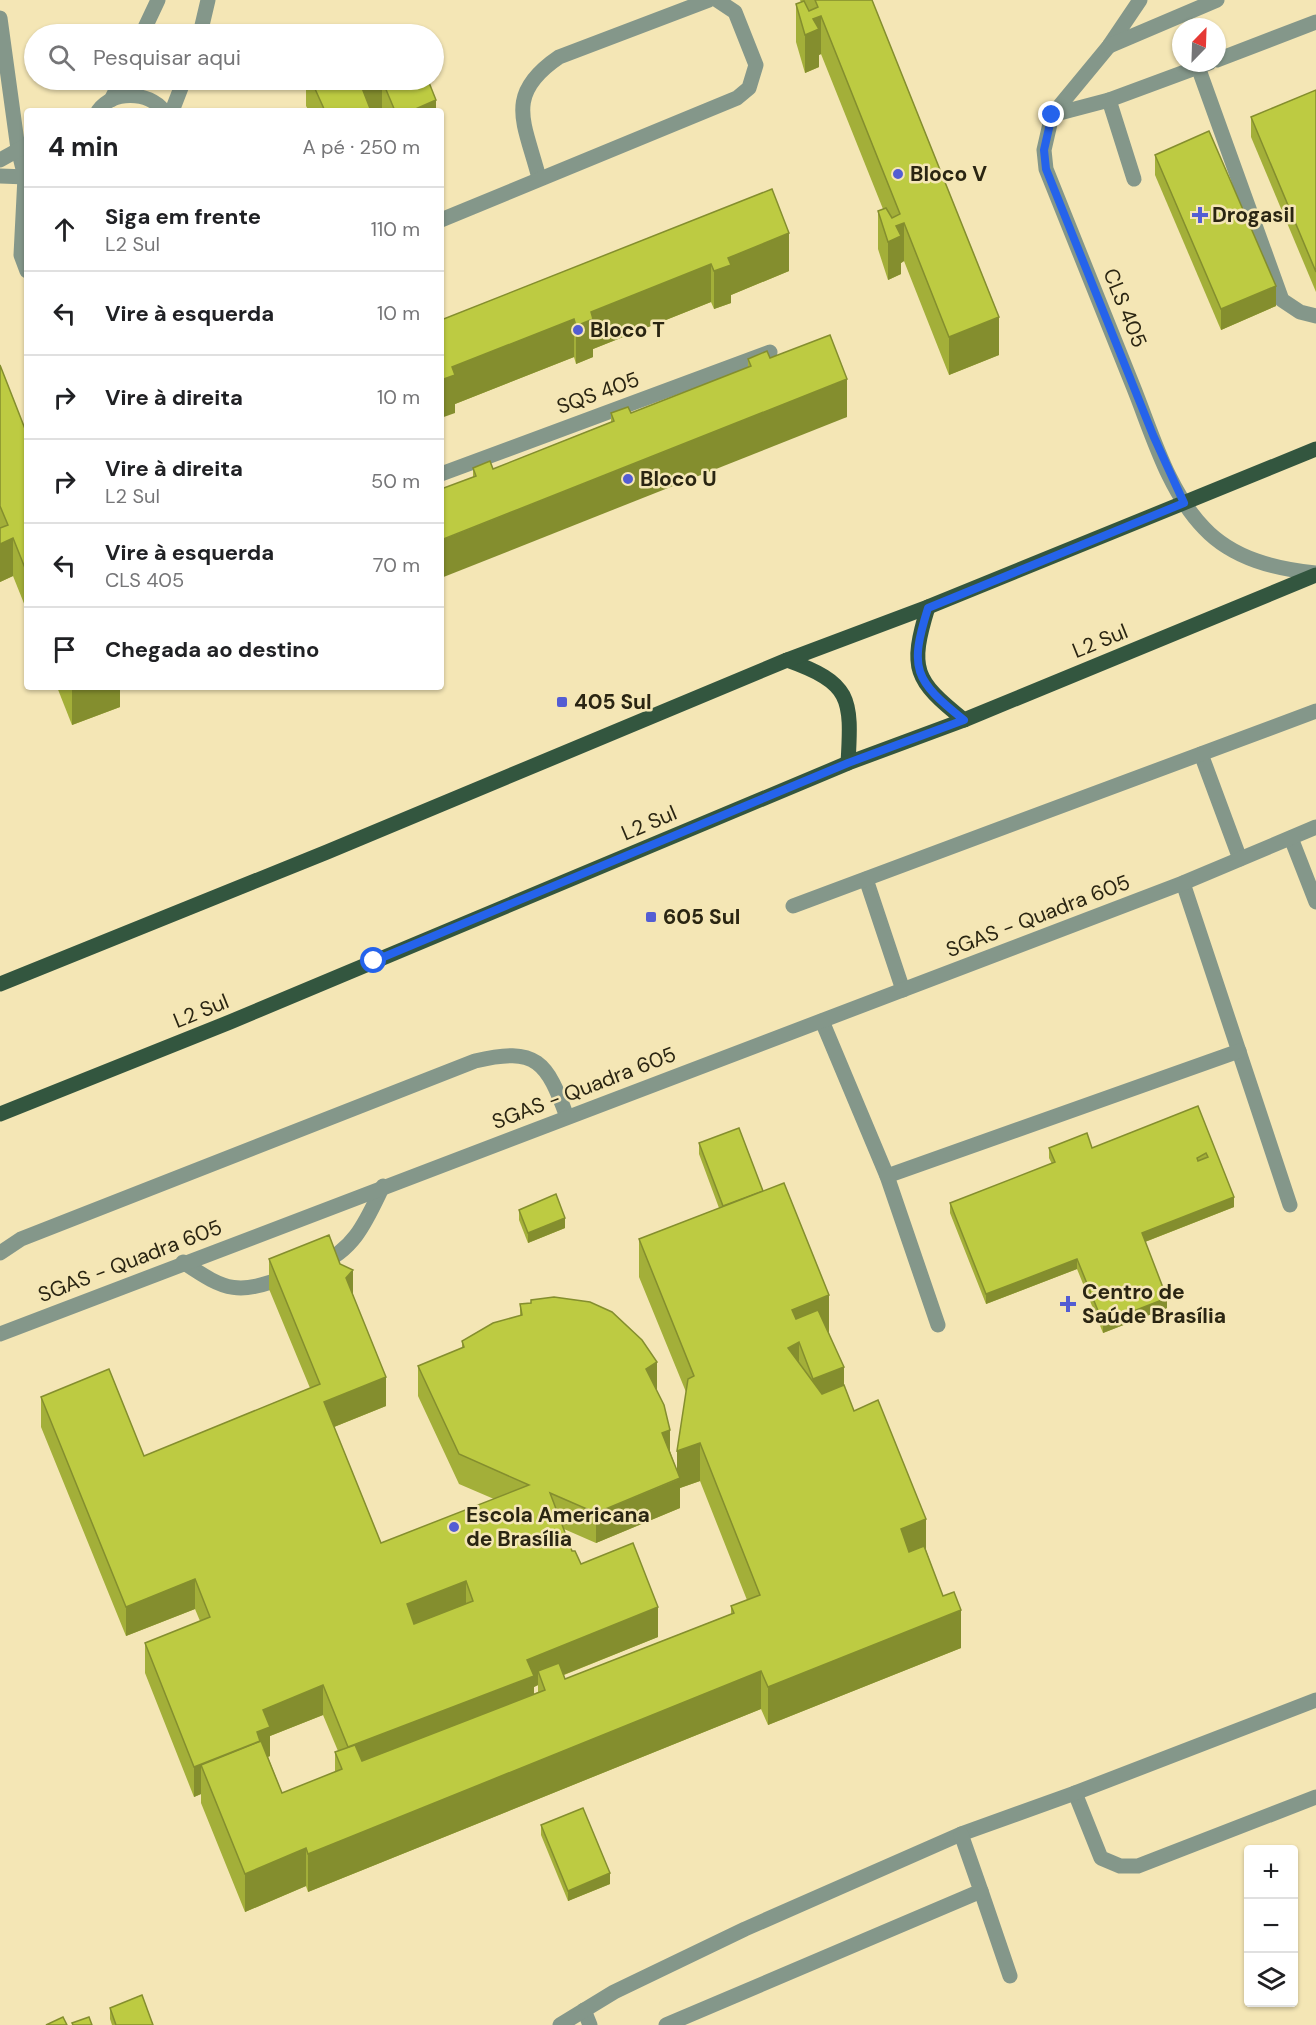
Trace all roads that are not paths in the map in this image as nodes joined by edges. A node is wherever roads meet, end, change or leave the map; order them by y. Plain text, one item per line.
1 (158, 0) edge
2 (208, 0) edge
3 (709, 0) edge
4 (717, 0) edge
5 (1140, 0) edge
6 (1217, 0) edge
7 (0, 18) edge
8 (1316, 22) edge
9 (147, 24) edge
10 (202, 24) edge
11 (1109, 46) junction
12 (1226, 57) edge
13 (1185, 72) edge
14 (1206, 72) edge
15 (116, 90) edge
16 (180, 90) edge
17 (111, 100) junction
18 (1109, 100) junction
19 (102, 108) edge
20 (160, 108) edge
21 (173, 108) edge
22 (1052, 115) junction
23 (23, 147) edge
24 (0, 160) edge
25 (0, 176) edge
26 (24, 177) edge
27 (539, 178) junction
28 (1134, 179) dead end
29 (24, 208) edge
30 (444, 219) edge
31 (24, 263) edge
32 (1316, 316) edge
33 (770, 351) edge
34 (1316, 449) edge
35 (444, 473) edge
36 (1184, 503) junction
37 (1316, 574) edge
38 (928, 608) junction
39 (787, 660) junction
40 (1316, 711) edge
41 (964, 720) junction
42 (1201, 754) junction
43 (848, 763) junction
44 (1316, 827) edge
45 (1291, 838) junction
46 (1240, 860) junction
47 (866, 879) junction
48 (1183, 883) junction
49 (1316, 902) edge
50 (793, 906) dead end
51 (0, 984) edge
52 (903, 990) junction
53 (822, 1021) junction
54 (1239, 1051) junction
55 (0, 1114) edge
56 (567, 1117) junction
57 (887, 1176) junction
58 (383, 1186) junction
59 (1290, 1205) dead end
60 (0, 1253) edge
61 (183, 1262) junction
62 (938, 1326) dead end
63 (0, 1334) edge
64 (1316, 1700) edge
65 (1076, 1794) junction
66 (1316, 1797) edge
67 (961, 1834) junction
68 (981, 1891) junction
69 (1010, 1976) dead end
70 (584, 2010) junction
71 (560, 2025) edge
72 (591, 2025) edge
73 (666, 2025) edge

1 - 9 street
2 - 10 street
3 - 27 street
4 - 27 street
5 - 11 street, CLS 405
6 - 11 street
7 - 23 street
8 - 12 street
11 - 22 street, CLS 405
13 - 18 street
14 - 32 street
15 - 17 street
16 - 21 street
17 - 19 street
17 - 20 street
18 - 22 street
18 - 28 street
22 - 36 street, CLS 405
23 - 24 street
25 - 26 street
27 - 30 street
29 - 31 street
33 - 35 street, SQS 405
34 - 36 main road
36 - 37 street, CLS 405
36 - 38 main road
37 - 41 main road, L2 Sul
38 - 39 main road
38 - 41 main road
39 - 43 main road
39 - 51 main road
40 - 42 street
41 - 43 main road, L2 Sul
42 - 46 street
42 - 47 street
43 - 55 main road, L2 Sul
44 - 45 street, SGAS - Quadra 605
45 - 46 street, SGAS - Quadra 605
45 - 49 street
46 - 48 street, SGAS - Quadra 605
47 - 50 street
47 - 52 street
48 - 52 street, SGAS - Quadra 605
48 - 54 street
52 - 53 street, SGAS - Quadra 605
53 - 56 street, SGAS - Quadra 605
53 - 57 street
54 - 57 street
54 - 59 street
56 - 58 street, SGAS - Quadra 605
56 - 60 street
57 - 62 street
58 - 61 street, SGAS - Quadra 605
58 - 61 street
61 - 63 street, SGAS - Quadra 605
64 - 65 street
65 - 66 street
65 - 67 street
67 - 68 street
67 - 70 street
68 - 69 street
68 - 73 street
70 - 71 street
70 - 72 street

